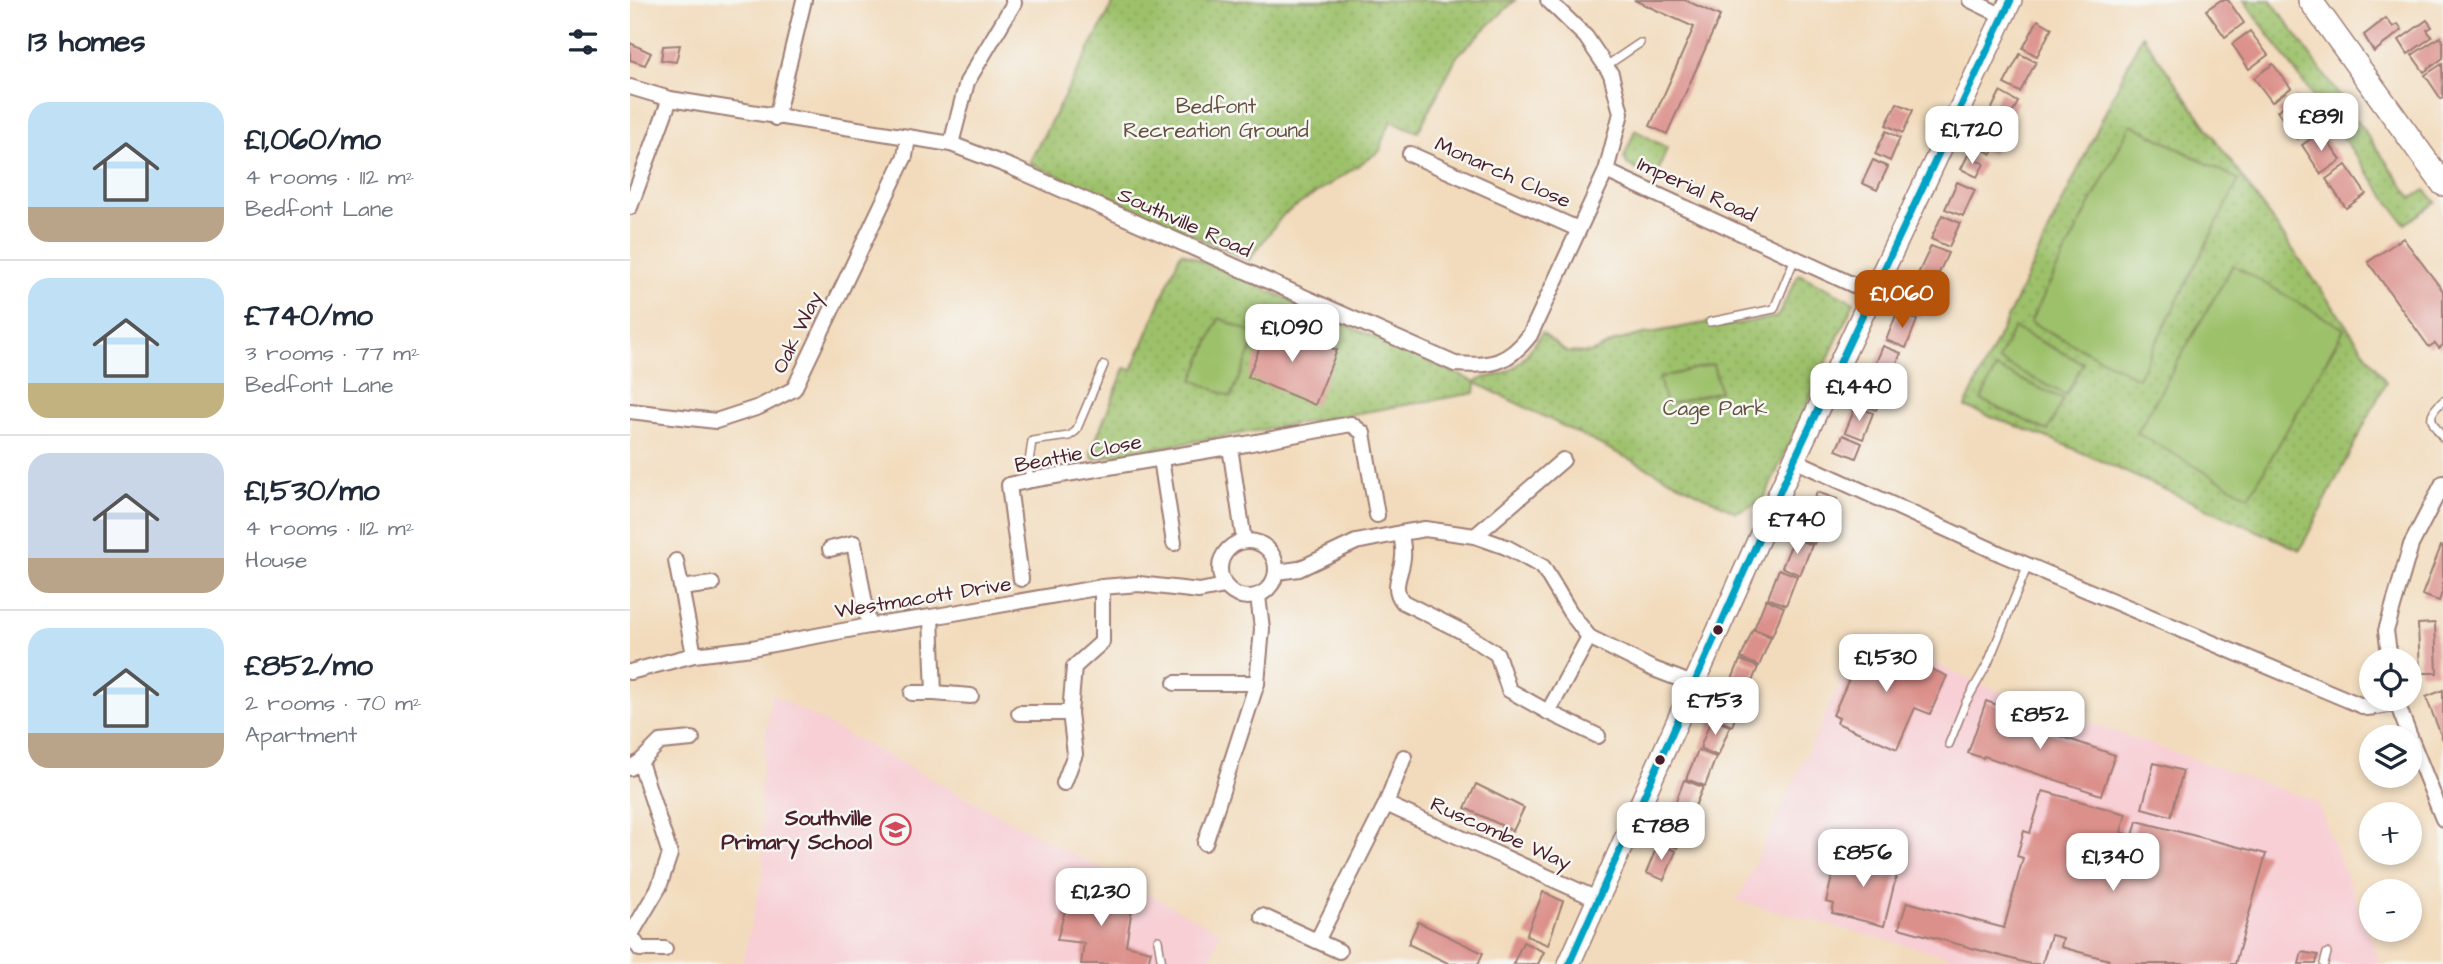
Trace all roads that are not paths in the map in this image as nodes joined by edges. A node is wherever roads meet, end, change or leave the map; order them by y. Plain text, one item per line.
1 (804, 0) edge
2 (1013, 0) edge
3 (1548, 0) edge
4 (1970, 0) edge
5 (2310, 0) edge
6 (2007, 8) edge
7 (1640, 43) dead end
8 (1606, 66) junction
9 (630, 87) edge
10 (670, 99) junction
11 (776, 118) junction
12 (908, 138) junction
13 (951, 145) junction
14 (1410, 153) dead end
15 (1606, 171) junction
16 (2443, 184) edge
17 (630, 206) edge
18 (1578, 229) junction
19 (1795, 257) junction
20 (1873, 295) junction
21 (1710, 322) dead end
22 (1104, 365) dead end
23 (2443, 401) edge
24 (630, 411) edge
25 (2443, 438) edge
26 (1230, 447) junction
27 (1161, 459) junction
28 (1563, 460) dead end
29 (1794, 460) junction
30 (1031, 480) junction
31 (2443, 483) edge
32 (1377, 514) dead end
33 (1402, 533) junction
34 (1475, 536) junction
35 (1244, 541) junction
36 (1174, 543) dead end
37 (830, 549) dead end
38 (676, 561) dead end
39 (2028, 565) junction
40 (1277, 572) junction
41 (1021, 579) dead end
42 (712, 584) dead end
43 (1225, 586) junction
44 (1102, 587) junction
45 (681, 588) junction
46 (1258, 596) junction
47 (931, 617) junction
48 (869, 626) junction
49 (1589, 637) junction
50 (2388, 648) edge
51 (694, 656) junction
52 (630, 672) edge
53 (1257, 682) junction
54 (1175, 683) dead end
55 (1695, 685) junction
56 (912, 693) dead end
57 (934, 693) junction
58 (971, 696) dead end
59 (2359, 705) edge
60 (1548, 712) junction
61 (1019, 713) dead end
62 (1070, 713) junction
63 (1598, 736) dead end
64 (692, 739) dead end
65 (1949, 744) dead end
66 (1404, 757) dead end
67 (635, 765) edge
68 (2422, 767) edge
69 (1064, 783) dead end
70 (1386, 804) junction
71 (2443, 819) edge
72 (1205, 842) dead end
73 (1599, 900) junction
74 (1262, 916) dead end
75 (630, 936) edge
76 (1158, 940) dead end
77 (1317, 941) junction
78 (665, 949) dead end
79 (1339, 951) dead end
80 (2327, 953) dead end
81 (1161, 964) edge
82 (1569, 964) edge
83 (2324, 964) edge

1 - 11 street
2 - 13 street
3 - 8 street, Imperial Road
4 - 6 street
5 - 16 main road
6 - 20 main road
7 - 8 lane
8 - 15 street, Imperial Road
9 - 10 street, Southville Road
10 - 11 street, Southville Road
10 - 17 street
11 - 12 street, Southville Road
12 - 13 street, Southville Road
12 - 24 street, Oak Way
13 - 18 street, Southville Road
14 - 18 street, Monarch Close
15 - 18 street, Southville Road
15 - 19 street, Imperial Road
19 - 20 street, Imperial Road
19 - 21 lane
20 - 29 main road
22 - 30 lane
23 - 25 lane
26 - 27 street, Beattie Close
26 - 32 street, Beattie Close
26 - 35 street
27 - 30 street, Beattie Close
27 - 36 street, Beattie Close
28 - 34 street
29 - 39 street
29 - 55 main road
30 - 41 street, Beattie Close
31 - 50 street
33 - 34 street
33 - 40 street
33 - 60 street
34 - 49 street
35 - 40 street
35 - 43 street
37 - 48 street
38 - 45 street
39 - 59 street
39 - 65 lane
40 - 46 street
42 - 45 street
43 - 44 street, Westmacott Drive
43 - 46 street
44 - 47 street, Westmacott Drive
44 - 62 street
45 - 51 street
46 - 53 street
47 - 48 street, Westmacott Drive
47 - 57 street
48 - 51 street, Westmacott Drive
49 - 55 street
49 - 60 street
51 - 52 street, Westmacott Drive
53 - 54 street
53 - 72 street
55 - 73 main road
56 - 57 street
57 - 58 street
60 - 63 street
61 - 62 street
62 - 69 street
64 - 67 street
66 - 70 street
67 - 75 street
68 - 71 street
70 - 73 street, Ruscombe Way
70 - 77 street
73 - 82 main road
74 - 77 street
75 - 78 street
76 - 81 lane
77 - 79 street
80 - 83 lane

